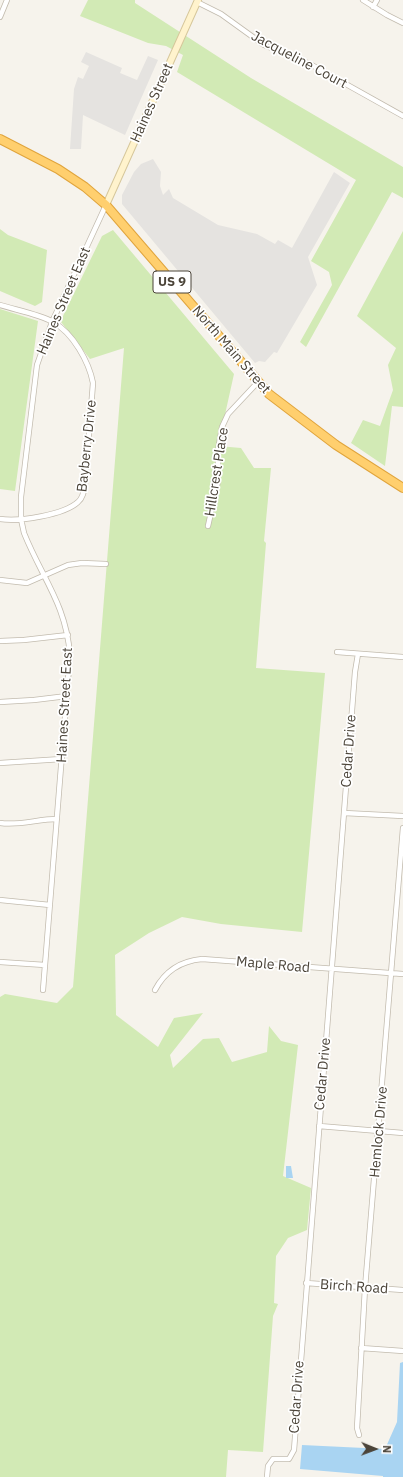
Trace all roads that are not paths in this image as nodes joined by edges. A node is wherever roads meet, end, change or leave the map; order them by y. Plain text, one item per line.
1 (7, 0) edge
2 (363, 0) edge
3 (377, 0) edge
4 (197, 1) edge
5 (373, 7) junction
6 (0, 17) edge
7 (403, 23) edge
8 (403, 116) edge
9 (0, 139) edge
10 (106, 205) junction
11 (0, 304) edge
12 (52, 322) junction
13 (258, 382) junction
14 (403, 488) edge
15 (0, 519) edge
16 (21, 519) junction
17 (208, 526) dead end
18 (106, 564) dead end
19 (45, 576) junction
20 (0, 580) edge
21 (68, 634) junction
22 (0, 641) edge
23 (337, 652) dead end
24 (358, 654) junction
25 (403, 657) edge
26 (67, 696) junction
27 (0, 702) edge
28 (62, 759) junction
29 (0, 762) edge
30 (344, 813) junction
31 (403, 816) edge
32 (57, 819) junction
33 (0, 823) edge
34 (403, 828) edge
35 (0, 900) edge
36 (50, 905) junction
37 (0, 962) edge
38 (45, 965) junction
39 (331, 969) junction
40 (392, 974) junction
41 (403, 974) edge
42 (43, 990) dead end
43 (155, 990) dead end
44 (319, 1126) junction
45 (379, 1131) junction
46 (403, 1133) edge
47 (306, 1283) junction
48 (365, 1288) junction
49 (403, 1290) edge
50 (361, 1348) junction
51 (403, 1351) edge
52 (359, 1435) dead end
53 (267, 1477) edge

1 - 6 street
2 - 5 street
3 - 5 street
4 - 8 street, Jacqueline Court
4 - 10 street, Haines Street
5 - 7 street
9 - 10 highway, North Main Street / US 9
10 - 12 street, Haines Street East
10 - 13 highway, North Main Street / US 9
11 - 12 street
12 - 16 street, Haines Street East
12 - 16 street, Bayberry Drive
13 - 14 highway, North Main Street / US 9
13 - 17 street, Hillcrest Place
15 - 16 street, Bayberry Drive
16 - 19 street, Haines Street East
18 - 19 street
19 - 20 street
19 - 21 street, Haines Street East
21 - 22 street
21 - 26 street, Haines Street East
23 - 24 street
24 - 25 street
24 - 30 street, Cedar Drive
26 - 27 street
26 - 28 street, Haines Street East
28 - 29 street
28 - 32 street, Haines Street East
30 - 31 street
30 - 39 street, Cedar Drive
32 - 33 street
32 - 36 street, Haines Street East
34 - 40 street, Hemlock Drive
35 - 36 street
36 - 38 street, Haines Street East
37 - 38 street
38 - 42 street, Haines Street East
39 - 40 street, Maple Road
39 - 43 street, Maple Road
39 - 44 street, Cedar Drive
40 - 41 street, Maple Road
40 - 45 street, Hemlock Drive
44 - 45 street
44 - 47 street, Cedar Drive
45 - 46 street
45 - 48 street, Hemlock Drive
47 - 48 street, Birch Road
47 - 53 street, Cedar Drive
48 - 49 street, Birch Road
48 - 50 street, Hemlock Drive
50 - 51 street
50 - 52 street, Hemlock Drive

